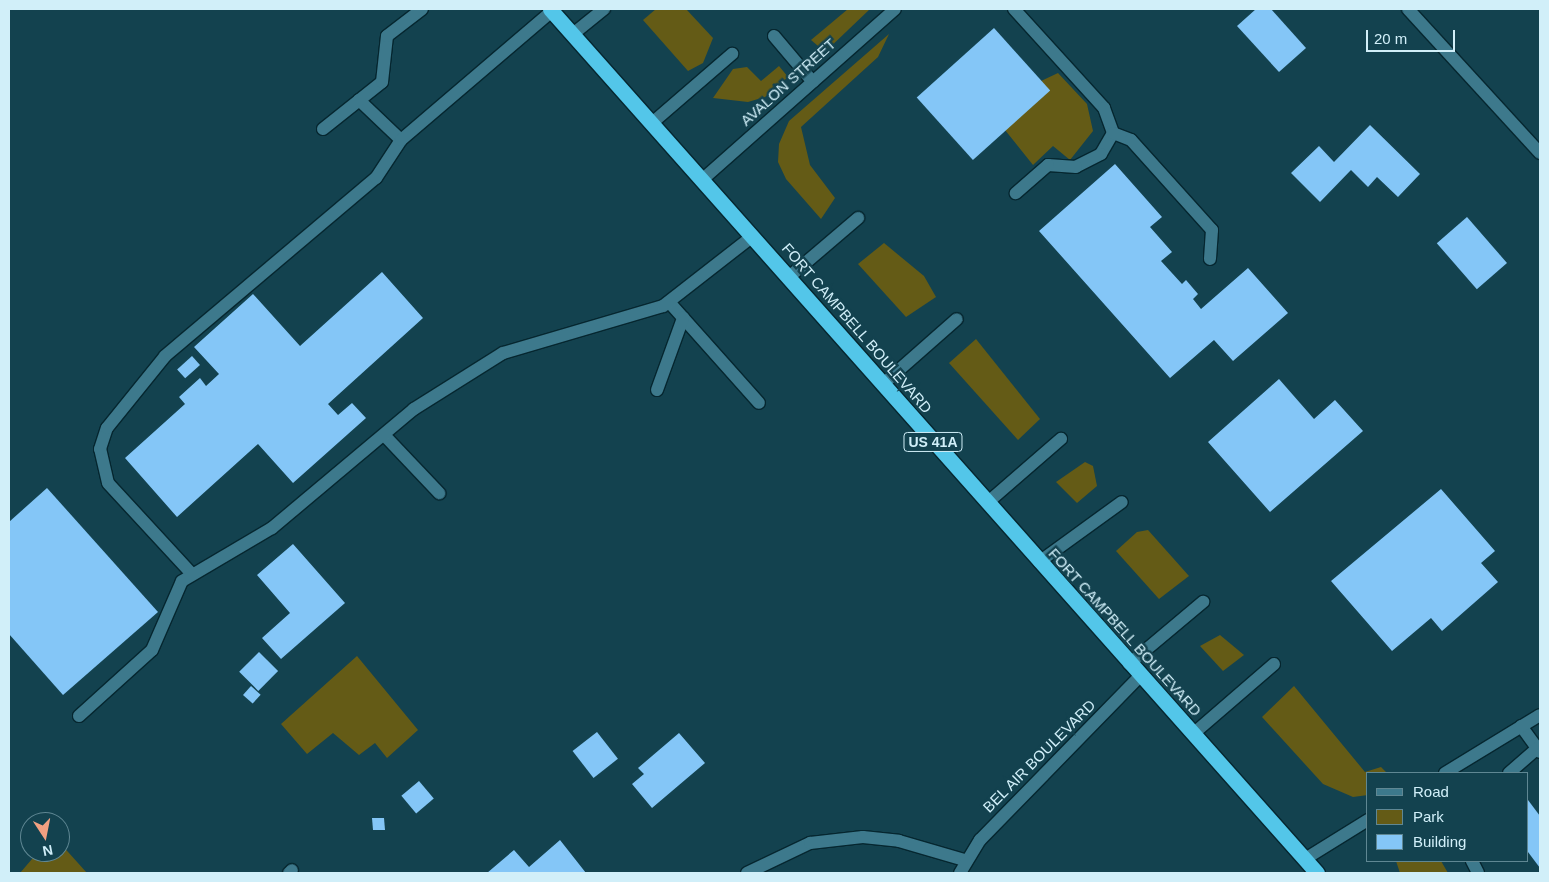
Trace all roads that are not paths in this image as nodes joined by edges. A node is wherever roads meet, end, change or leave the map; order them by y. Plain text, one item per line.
1 (422, 9) edge
2 (604, 9) edge
3 (895, 9) edge
4 (1014, 9) edge
5 (1408, 9) edge
6 (551, 10) edge
7 (573, 34) junction
8 (774, 36) dead end
9 (732, 54) dead end
10 (813, 82) junction
11 (360, 100) junction
12 (652, 123) junction
13 (323, 129) dead end
14 (1113, 133) junction
15 (401, 140) junction
16 (1540, 153) edge
17 (703, 179) junction
18 (1016, 193) dead end
19 (858, 218) dead end
20 (753, 236) junction
21 (1210, 259) dead end
22 (789, 277) junction
23 (669, 302) junction
24 (683, 318) junction
25 (957, 319) dead end
26 (883, 384) junction
27 (656, 390) dead end
28 (759, 403) dead end
29 (386, 436) junction
30 (1060, 439) dead end
31 (439, 493) dead end
32 (1122, 502) dead end
33 (987, 503) junction
34 (1039, 562) junction
35 (192, 573) junction
36 (1203, 602) dead end
37 (1129, 664) junction
38 (1274, 664) dead end
39 (1140, 676) junction
40 (1540, 715) edge
41 (79, 716) dead end
42 (1521, 726) junction
43 (1193, 734) junction
44 (1539, 750) edge
45 (1447, 772) edge
46 (1510, 772) edge
47 (1366, 821) edge
48 (1305, 859) junction
49 (964, 860) junction
50 (746, 873) edge
51 (960, 873) edge
52 (1317, 873) edge

1 - 11 street
2 - 7 street
3 - 10 street, AVALON STREET
4 - 14 street
5 - 16 street
6 - 7 highway, FORT CAMPBELL BOULEVARD / US 41A
6 - 15 street
7 - 12 highway, FORT CAMPBELL BOULEVARD / US 41A
8 - 10 street
9 - 12 street
10 - 17 street, AVALON STREET
11 - 13 street
11 - 15 street
12 - 17 highway, FORT CAMPBELL BOULEVARD / US 41A
14 - 18 street
14 - 21 street
15 - 35 street
17 - 20 highway, FORT CAMPBELL BOULEVARD / US 41A
19 - 22 street
20 - 22 highway, FORT CAMPBELL BOULEVARD / US 41A
20 - 23 street
22 - 26 highway, FORT CAMPBELL BOULEVARD / US 41A
23 - 24 street
23 - 29 street
24 - 27 street
24 - 28 street
25 - 26 street
26 - 33 highway, FORT CAMPBELL BOULEVARD / US 41A
29 - 31 street
29 - 35 street
30 - 33 street
32 - 34 street
33 - 34 highway, FORT CAMPBELL BOULEVARD / US 41A
34 - 37 highway, FORT CAMPBELL BOULEVARD / US 41A
35 - 41 street
36 - 37 street
37 - 39 highway, FORT CAMPBELL BOULEVARD / US 41A
38 - 43 street
39 - 43 highway, FORT CAMPBELL BOULEVARD / US 41A
39 - 49 street, BEL AIR BOULEVARD
40 - 42 street
42 - 44 street
42 - 45 street
43 - 48 highway, FORT CAMPBELL BOULEVARD / US 41A
44 - 46 street
47 - 48 street
48 - 52 highway, FORT CAMPBELL BOULEVARD / US 41A
49 - 50 street
49 - 51 street

